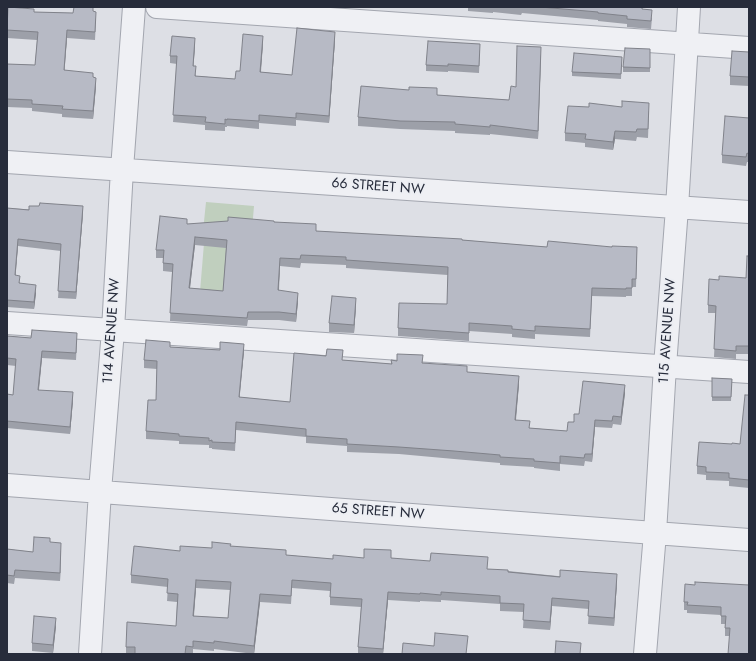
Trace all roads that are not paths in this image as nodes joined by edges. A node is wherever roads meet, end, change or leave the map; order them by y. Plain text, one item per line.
1 (134, 7) edge
2 (157, 7) edge
3 (689, 7) edge
4 (687, 44) junction
5 (749, 48) edge
6 (7, 162) edge
7 (122, 169) junction
8 (677, 208) junction
9 (749, 212) edge
10 (7, 323) edge
11 (113, 330) junction
12 (665, 366) junction
13 (749, 372) edge
14 (7, 485) edge
15 (100, 491) junction
16 (655, 533) junction
17 (749, 540) edge
18 (90, 654) edge
19 (645, 654) edge

1 - 7 street, 114 AVENUE NW
2 - 4 street
3 - 4 street, 115 AVENUE NW
4 - 5 street
4 - 8 street, 115 AVENUE NW
6 - 7 street, 66 STREET NW
7 - 8 street, 66 STREET NW
7 - 11 street, 114 AVENUE NW
8 - 9 street, 66 STREET NW
8 - 12 street, 115 AVENUE NW
10 - 11 street
11 - 12 street
11 - 15 street, 114 AVENUE NW
12 - 13 street
12 - 16 street, 115 AVENUE NW
14 - 15 street, 65 STREET NW
15 - 16 street, 65 STREET NW
15 - 18 street, 114 AVENUE NW
16 - 17 street, 65 STREET NW
16 - 19 street, 115 AVENUE NW

